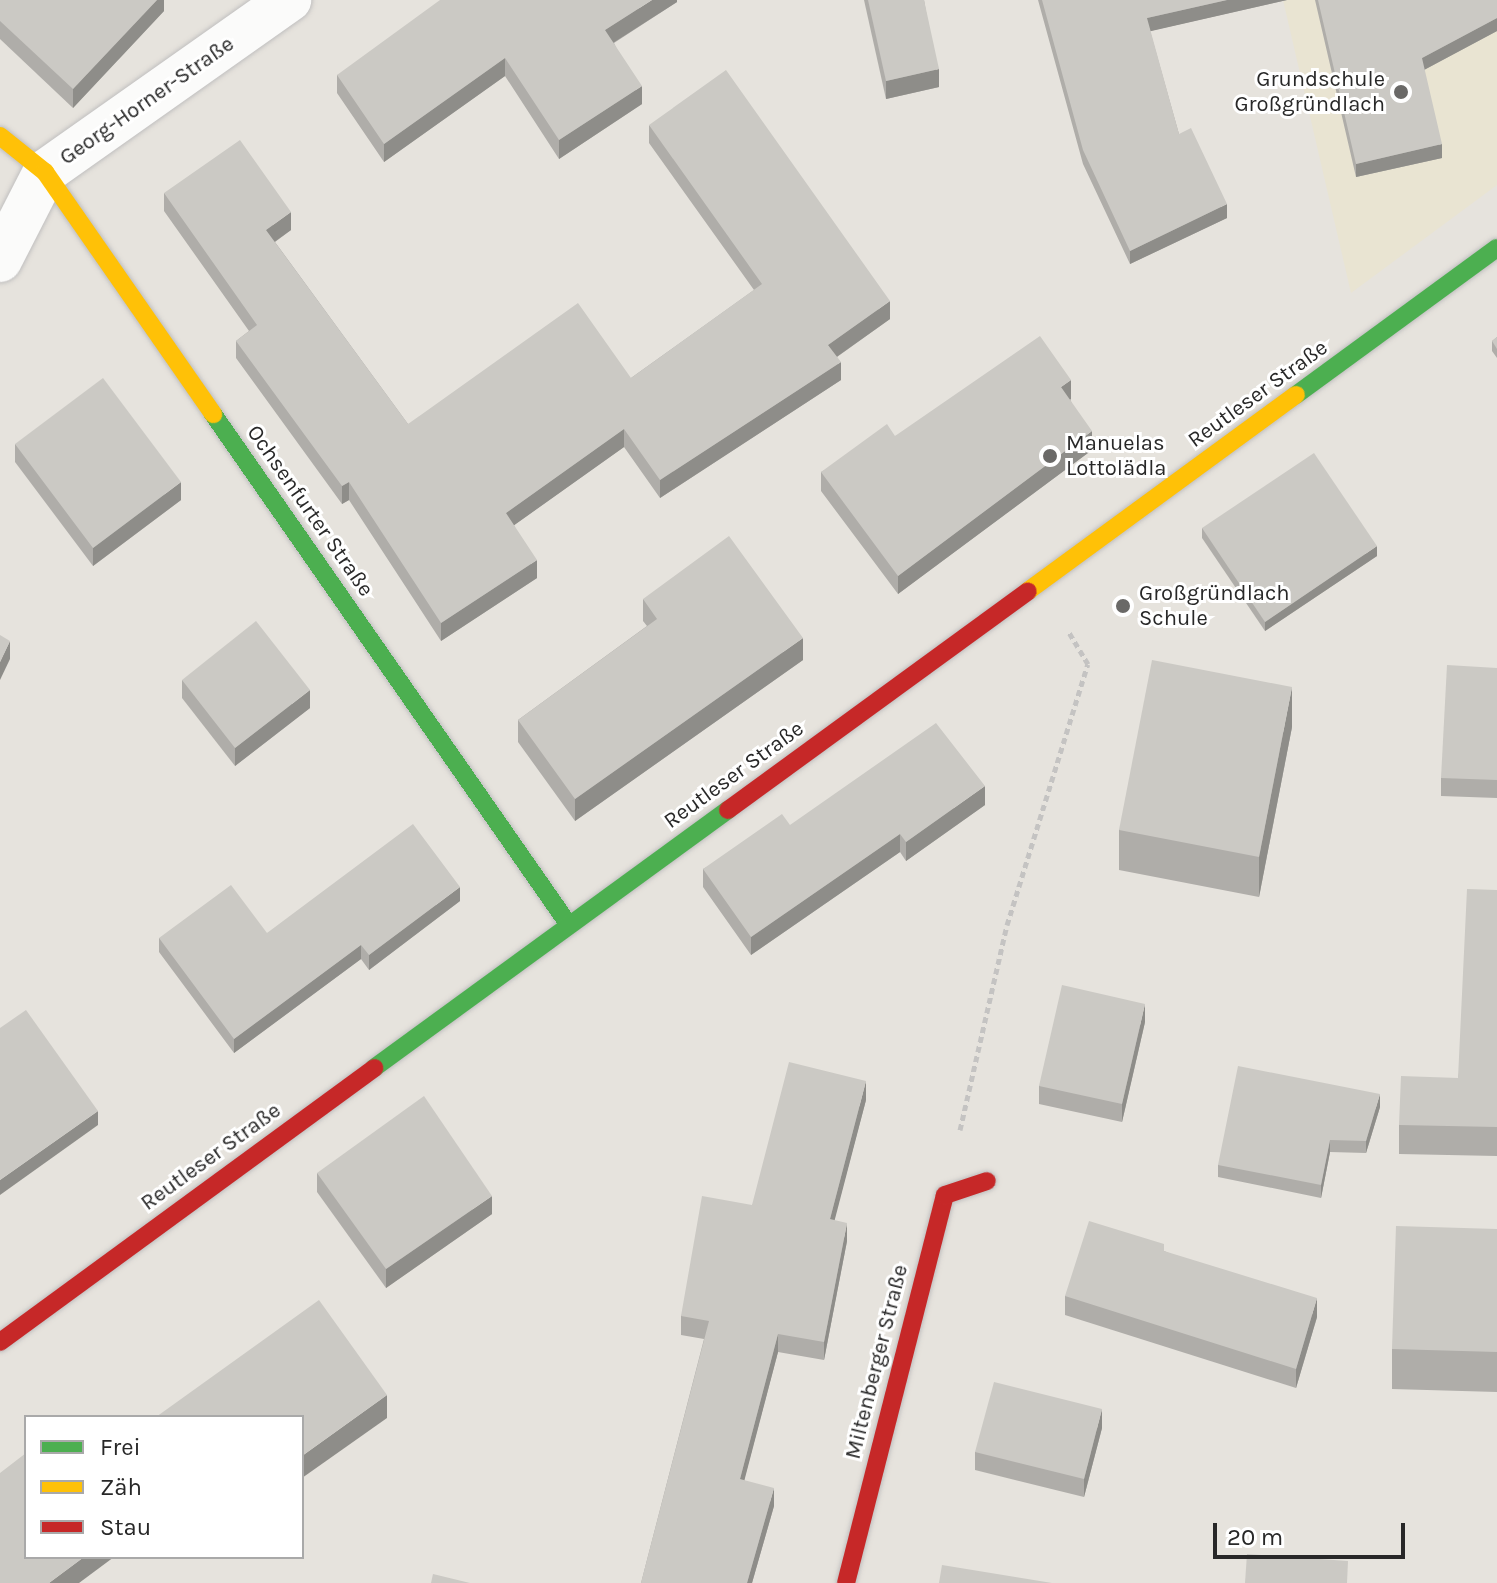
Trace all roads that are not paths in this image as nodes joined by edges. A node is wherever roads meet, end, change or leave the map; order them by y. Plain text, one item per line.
1 (289, 0) edge
2 (0, 136) edge
3 (45, 172) junction
4 (1497, 248) edge
5 (0, 260) edge
6 (569, 925) junction
7 (987, 1181) dead end
8 (0, 1342) edge
9 (846, 1583) edge

1 - 3 street, Georg-Horner-Straße
2 - 3 street, Ochsenfurter Straße
3 - 5 street, Georg-Horner-Straße
3 - 6 street, Ochsenfurter Straße
4 - 6 street, Reutleser Straße
6 - 8 street, Reutleser Straße
7 - 9 street, Miltenberger Straße

